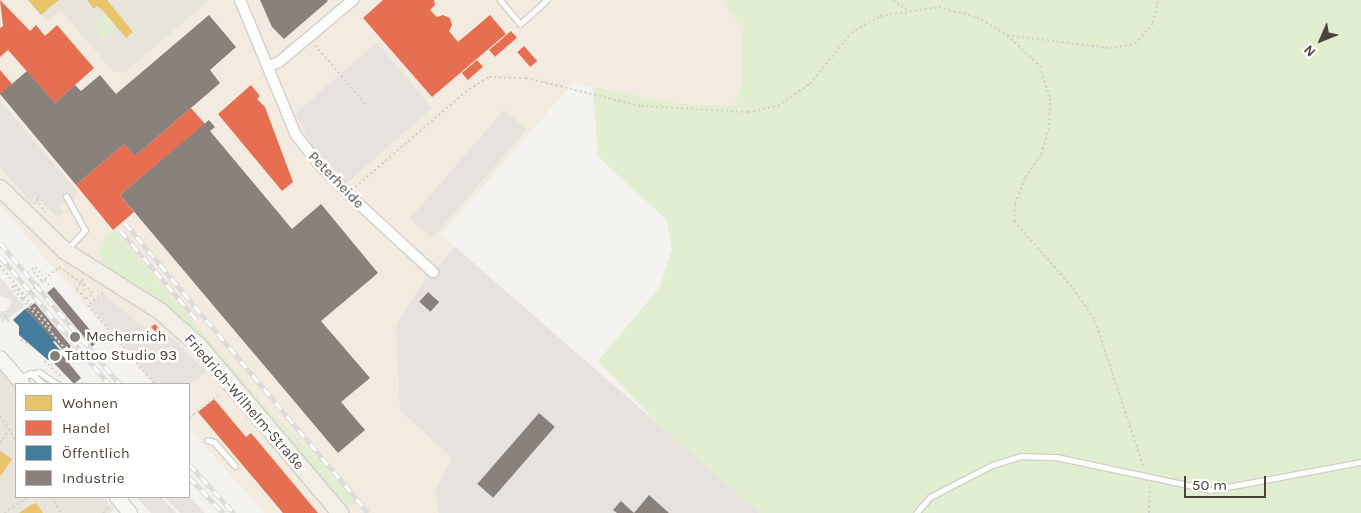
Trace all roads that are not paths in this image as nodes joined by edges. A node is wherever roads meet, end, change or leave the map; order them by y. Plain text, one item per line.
1 (240, 0) edge
2 (353, 0) edge
3 (500, 0) edge
4 (547, 0) edge
5 (268, 66) junction
6 (0, 188) edge
7 (66, 196) dead end
8 (65, 251) junction
9 (433, 272) dead end
10 (0, 358) edge
11 (23, 378) edge
12 (40, 383) edge
13 (56, 383) edge
14 (206, 440) dead end
15 (1361, 462) edge
16 (235, 466) dead end
17 (114, 500) edge
18 (130, 513) edge
19 (340, 513) edge
20 (916, 513) edge

1 - 5 street, Peterheide
2 - 5 street
3 - 4 lane
5 - 9 street, Peterheide
6 - 8 main road, Friedrich-Wilhelm-Straße
7 - 8 lane
8 - 19 main road, Friedrich-Wilhelm-Straße
10 - 11 street
11 - 12 lane
11 - 13 lane
14 - 16 lane
15 - 20 lane
17 - 18 street

